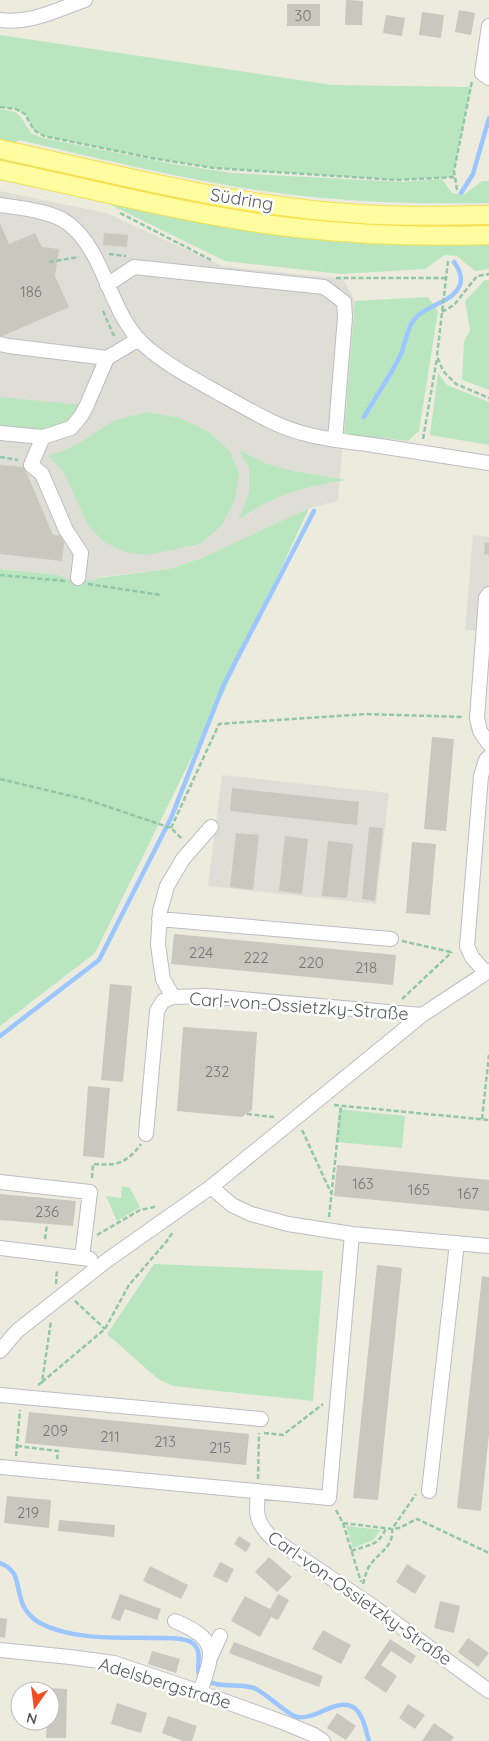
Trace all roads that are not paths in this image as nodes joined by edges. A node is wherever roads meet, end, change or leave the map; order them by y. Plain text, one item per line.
1 (85, 0) edge
2 (0, 20) edge
3 (489, 26) edge
4 (485, 76) edge
5 (0, 149) edge
6 (0, 170) edge
7 (0, 204) edge
8 (489, 214) edge
9 (489, 235) edge
10 (107, 285) junction
11 (138, 339) junction
12 (0, 344) edge
13 (107, 358) junction
14 (0, 433) edge
15 (43, 437) junction
16 (335, 440) junction
17 (489, 462) edge
18 (78, 578) dead end
19 (489, 594) edge
20 (484, 675) edge
21 (489, 744) edge
22 (489, 757) edge
23 (211, 827) dead end
24 (159, 919) junction
25 (391, 939) road end
26 (487, 971) edge
27 (174, 997) junction
28 (422, 1015) junction
29 (146, 1134) road end
30 (0, 1182) edge
31 (211, 1188) junction
32 (352, 1234) junction
33 (457, 1243) junction
34 (489, 1246) edge
35 (0, 1248) edge
36 (82, 1258) junction
37 (106, 1261) junction
38 (0, 1351) edge
39 (0, 1395) edge
40 (260, 1426) road end
41 (0, 1467) edge
42 (258, 1491) junction
43 (429, 1491) road end
44 (175, 1621) dead end
45 (220, 1636) dead end
46 (0, 1650) edge
47 (211, 1656) junction
48 (202, 1685) junction
49 (489, 1691) edge
50 (323, 1741) edge

1 - 2 street
3 - 4 street
5 - 8 main road, Südring
6 - 9 main road, Südring
7 - 10 street
10 - 11 street
10 - 16 street
11 - 13 street
11 - 16 street
12 - 13 street
13 - 15 street
14 - 15 street
15 - 18 street
16 - 17 street
19 - 20 street
20 - 21 street
22 - 26 street, Carl-von-Ossietzky-Straße
23 - 24 street
24 - 25 street
24 - 27 street
26 - 28 street, Carl-von-Ossietzky-Straße
27 - 28 street, Carl-von-Ossietzky-Straße
27 - 29 street, Carl-von-Ossietzky-Straße
28 - 31 street, Carl-von-Ossietzky-Straße
30 - 36 street
31 - 32 street
31 - 37 street, Carl-von-Ossietzky-Straße
32 - 33 street
32 - 42 street
33 - 34 street
33 - 43 street
35 - 36 street
36 - 37 street
37 - 38 street, Carl-von-Ossietzky-Straße
39 - 40 street
41 - 42 street
42 - 49 street, Carl-von-Ossietzky-Straße
44 - 47 street
45 - 47 street
46 - 48 street, Adelsbergstraße
47 - 48 street
48 - 50 street, Adelsbergstraße

